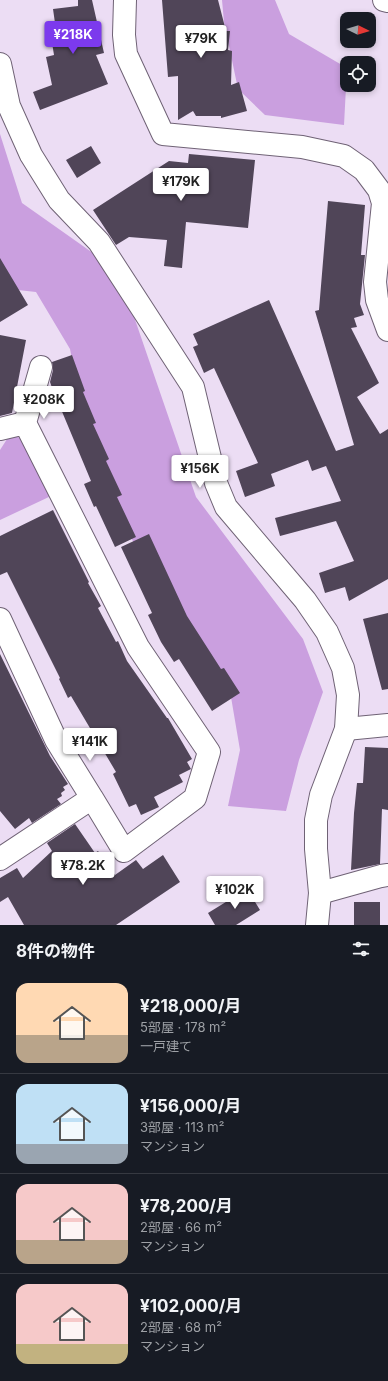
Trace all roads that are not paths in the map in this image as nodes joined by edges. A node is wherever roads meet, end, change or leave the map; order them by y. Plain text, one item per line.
1 (125, 0) edge
2 (384, 0) edge
3 (388, 1) edge
4 (0, 64) edge
5 (388, 330) edge
6 (41, 367) dead end
7 (26, 423) junction
8 (0, 429) edge
9 (0, 619) edge
10 (388, 725) edge
11 (346, 729) junction
12 (92, 798) junction
13 (0, 859) edge
14 (388, 875) edge
15 (320, 893) junction
16 (317, 925) edge

1 - 5 street
2 - 3 street
4 - 11 street
6 - 7 street
7 - 8 street
7 - 12 street
9 - 12 street
10 - 11 street
11 - 15 street
12 - 13 street
14 - 15 street
15 - 16 street

